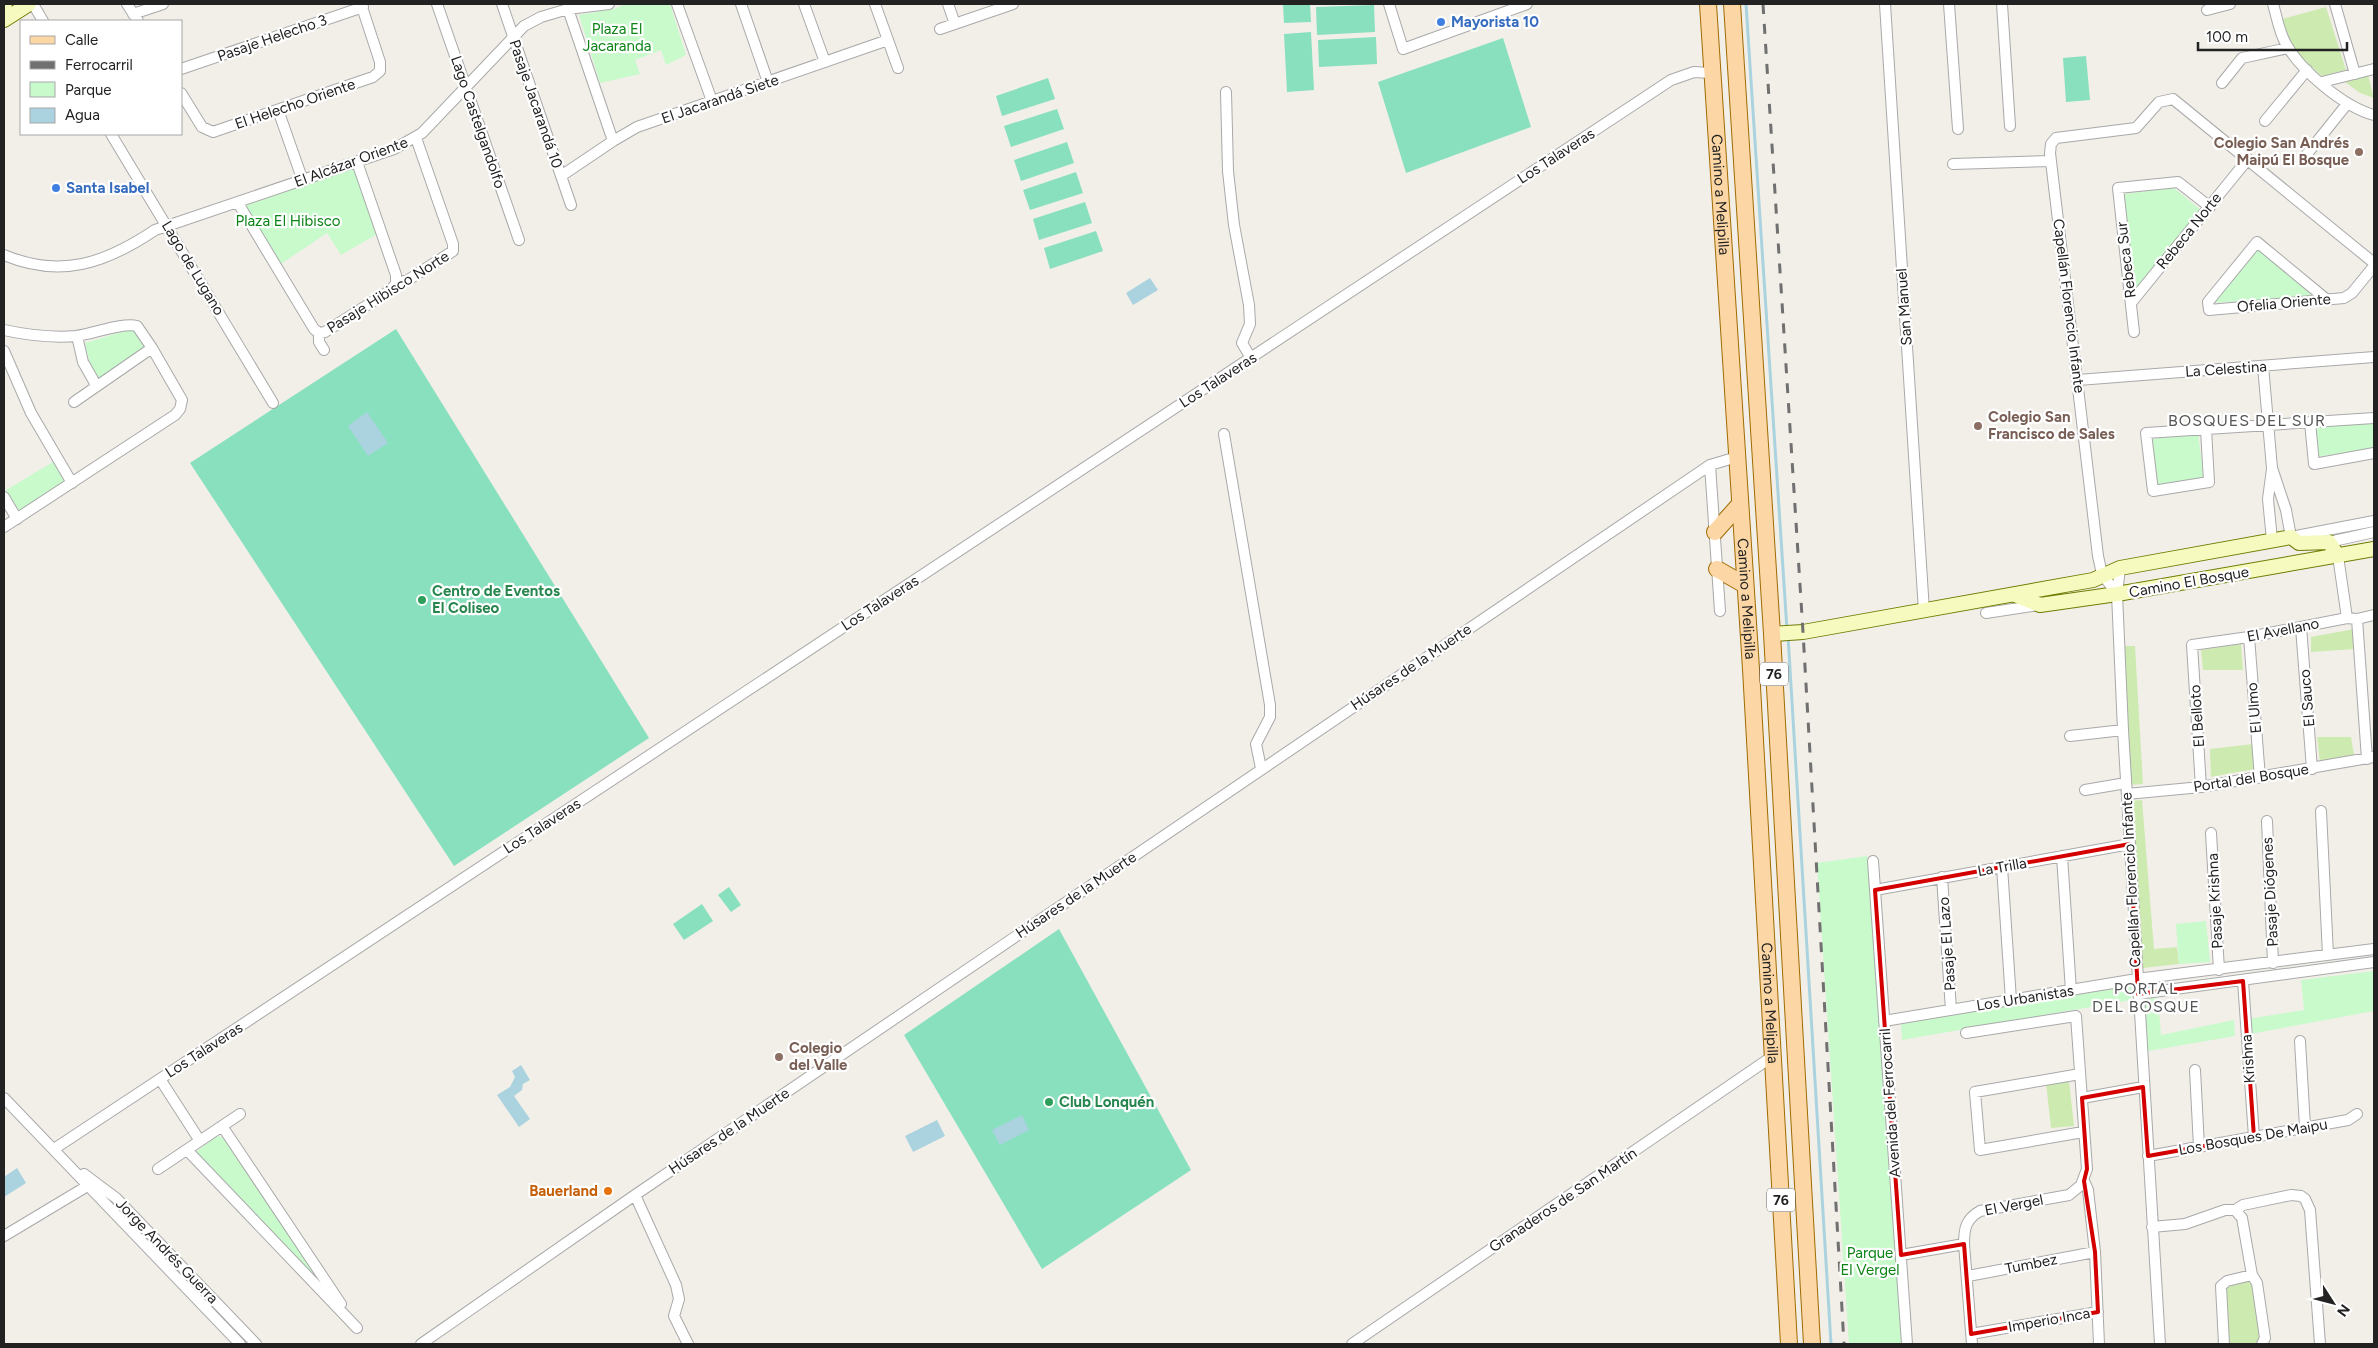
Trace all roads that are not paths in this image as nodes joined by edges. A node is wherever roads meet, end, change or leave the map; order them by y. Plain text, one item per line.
1 (31, 4) edge
2 (127, 4) edge
3 (163, 4) edge
4 (437, 4) edge
5 (502, 4) edge
6 (609, 4) edge
7 (677, 4) edge
8 (741, 4) edge
9 (804, 4) edge
10 (876, 4) edge
11 (948, 4) edge
12 (1012, 4) edge
13 (1389, 4) edge
14 (1527, 4) edge
15 (1708, 4) edge
16 (1732, 4) edge
17 (1885, 4) edge
18 (1949, 4) edge
19 (2002, 4) edge
20 (2230, 4) edge
21 (2273, 4) edge
22 (2336, 4) edge
23 (362, 5) edge
24 (568, 8) junction
25 (2207, 10) dead end
26 (136, 18) edge
27 (4, 20) edge
28 (42, 20) edge
29 (955, 24) junction
30 (940, 29) dead end
31 (513, 35) junction
32 (888, 40) junction
33 (1734, 42) junction
34 (1711, 45) junction
35 (2288, 48) junction
36 (826, 62) junction
37 (898, 68) dead end
38 (182, 69) edge
39 (2374, 69) edge
40 (2307, 70) junction
41 (1711, 73) junction
42 (1735, 73) junction
43 (2355, 74) junction
44 (768, 82) junction
45 (2322, 82) junction
46 (2222, 83) dead end
47 (466, 86) junction
48 (1226, 92) dead end
49 (182, 95) edge
50 (712, 101) junction
51 (2347, 104) junction
52 (278, 110) junction
53 (2374, 115) edge
54 (2264, 121) dead end
55 (2010, 126) dead end
56 (1958, 129) dead end
57 (113, 135) edge
58 (416, 138) junction
59 (612, 141) junction
60 (2307, 154) dead end
61 (2248, 160) junction
62 (2051, 161) junction
63 (357, 162) junction
64 (1953, 164) dead end
65 (561, 176) junction
66 (302, 181) junction
67 (238, 203) junction
68 (571, 205) dead end
69 (2210, 207) junction
70 (168, 226) junction
71 (519, 240) dead end
72 (4, 255) edge
73 (2374, 264) edge
74 (396, 283) junction
75 (2326, 299) junction
76 (2131, 303) junction
77 (4, 330) edge
78 (2134, 332) dead end
79 (319, 333) junction
80 (77, 336) junction
81 (152, 348) junction
82 (324, 350) dead end
83 (4, 351) edge
84 (2374, 356) edge
85 (1252, 358) junction
86 (2263, 366) junction
87 (2078, 380) junction
88 (96, 385) junction
89 (74, 402) dead end
90 (273, 403) dead end
91 (2374, 418) edge
92 (2310, 422) junction
93 (2269, 425) junction
94 (2206, 429) junction
95 (1224, 434) dead end
96 (2374, 453) edge
97 (1737, 457) junction
98 (1710, 465) junction
99 (2272, 468) junction
100 (72, 483) junction
101 (4, 497) edge
102 (1740, 504) junction
103 (17, 519) junction
104 (2374, 521) edge
105 (4, 527) edge
106 (1715, 532) junction
107 (2374, 532) edge
108 (2291, 537) junction
109 (2272, 540) junction
110 (2329, 542) junction
111 (2374, 550) edge
112 (2338, 556) junction
113 (2120, 568) junction
114 (1717, 569) junction
115 (2102, 574) junction
116 (1745, 585) junction
117 (2117, 594) junction
118 (2014, 595) junction
119 (2040, 605) junction
120 (1720, 611) dead end
121 (1924, 611) junction
122 (1986, 613) dead end
123 (2374, 615) edge
124 (2352, 618) junction
125 (2301, 627) junction
126 (1783, 633) junction
127 (2249, 637) junction
128 (2192, 645) joint
129 (2123, 730) junction
130 (2070, 736) dead end
131 (2370, 758) edge
132 (1262, 768) junction
133 (2312, 769) junction
134 (2260, 778) junction
135 (2126, 783) junction
136 (2202, 787) junction
137 (2085, 790) dead end
138 (2127, 794) junction
139 (2321, 811) dead end
140 (2267, 821) dead end
141 (2211, 833) dead end
142 (2130, 844) junction
143 (2062, 856) junction
144 (1873, 861) dead end
145 (2002, 866) junction
146 (1942, 877) junction
147 (1875, 890) junction
148 (2374, 949) edge
149 (2328, 955) junction
150 (2374, 962) edge
151 (2273, 963) junction
152 (2218, 970) junction
153 (2137, 979) junction
154 (2243, 981) junction
155 (2071, 991) junction
156 (2138, 994) junction
157 (2011, 1000) junction
158 (1951, 1010) junction
159 (1884, 1021) junction
160 (1966, 1033) dead end
161 (2300, 1041) dead end
162 (1773, 1056) junction
163 (2195, 1070) dead end
164 (2080, 1074) junction
165 (160, 1079) junction
166 (2143, 1087) junction
167 (4, 1098) edge
168 (2082, 1098) junction
169 (240, 1114) dead end
170 (2357, 1114) dead end
171 (222, 1126) junction
172 (2305, 1127) junction
173 (2083, 1132) junction
174 (2254, 1137) junction
175 (200, 1141) junction
176 (2199, 1147) junction
177 (54, 1149) junction
178 (187, 1150) junction
179 (2148, 1156) junction
180 (71, 1166) junction
181 (158, 1170) dead end
182 (2084, 1181) junction
183 (89, 1185) junction
184 (635, 1195) junction
185 (2235, 1210) junction
186 (2152, 1227) junction
187 (4, 1236) edge
188 (1964, 1244) junction
189 (2095, 1252) junction
190 (1901, 1255) junction
191 (2252, 1275) junction
192 (1968, 1276) junction
193 (2098, 1312) junction
194 (1971, 1339) edge
195 (240, 1344) edge
196 (256, 1344) edge
197 (421, 1344) edge
198 (688, 1344) edge
199 (1352, 1344) edge
200 (1789, 1344) edge
201 (1812, 1344) edge
202 (1907, 1344) edge
203 (2099, 1344) edge
204 (2160, 1344) edge
205 (2224, 1344) edge
206 (2262, 1344) edge
207 (2320, 1344) edge

1 - 27 street
1 - 28 street
2 - 26 street
3 - 26 street
4 - 47 street, Lago Castelgandolfo
5 - 31 street, Pasaje Jacarandá 10
6 - 24 street, El Alcázar Oriente
7 - 50 street
8 - 44 street
9 - 36 street
10 - 32 street
11 - 29 street
12 - 29 street
13 - 14 street
15 - 34 main road, Camino a Melipilla / 76
16 - 33 main road, Camino a Melipilla / 76
17 - 121 street, San Manuel
18 - 56 street
19 - 55 street
20 - 25 street
21 - 35 street
22 - 43 street
23 - 38 street, Pasaje Helecho 3
23 - 52 street, El Helecho Oriente
24 - 31 street, El Alcázar Oriente
24 - 59 street
29 - 30 street
31 - 47 street, El Alcázar Oriente
31 - 65 street, Pasaje Jacarandá 10
32 - 36 street, El Jacarandá Siete
32 - 37 street
33 - 34 main road
33 - 42 main road, Camino a Melipilla / 76
34 - 41 main road, Camino a Melipilla / 76
35 - 40 street
35 - 46 street
36 - 44 street, El Jacarandá Siete
39 - 43 street
40 - 45 street
40 - 54 street
41 - 42 main road
41 - 85 street, Los Talaveras
41 - 97 main road, Camino a Melipilla / 76
42 - 126 main road, Camino a Melipilla / 76
43 - 45 street
44 - 50 street, El Jacarandá Siete
45 - 51 street
47 - 58 street, El Alcázar Oriente
47 - 71 street, Lago Castelgandolfo
48 - 85 street
49 - 52 street, El Helecho Oriente
50 - 59 street, El Jacarandá Siete
51 - 53 street
51 - 60 street
52 - 66 street
57 - 70 street, Lago de Lugano
58 - 63 street, El Alcázar Oriente
58 - 74 street, Pasaje Hibisco Norte
59 - 65 street, El Jacarandá Siete
61 - 62 street, Capellán Florencio Infante
61 - 69 street, Rebeca Norte
61 - 73 street
62 - 64 street
62 - 87 street, Capellán Florencio Infante
63 - 66 street, El Alcázar Oriente
63 - 74 street
65 - 68 street, Pasaje Jacarandá 10
66 - 67 street, El Alcázar Oriente
67 - 70 street, El Alcázar Oriente
67 - 79 street
69 - 76 street, Rebeca Norte
69 - 76 street, Rebeca Sur
70 - 72 street, El Alcázar Oriente
70 - 90 street, Lago de Lugano
73 - 75 street, Ofelia Oriente
74 - 79 street, Pasaje Hibisco Norte
75 - 75 street, Ofelia Oriente
76 - 78 street, Rebeca Sur
77 - 80 street
79 - 82 street
80 - 81 street
80 - 88 street
81 - 88 street
81 - 100 street
83 - 100 street
84 - 86 street, La Celestina
85 - 165 street, Los Talaveras
86 - 87 street, La Celestina
86 - 93 street
87 - 115 street, Capellán Florencio Infante
88 - 89 street
91 - 92 street
92 - 93 street
92 - 96 street
93 - 94 street
93 - 99 street
94 - 94 street
95 - 132 street
97 - 98 street, Húsares de la Muerte
97 - 102 main road, Camino a Melipilla / 76
98 - 106 street
98 - 132 street, Húsares de la Muerte
99 - 108 street
99 - 109 street
100 - 103 street
101 - 103 street
102 - 106 main road
102 - 116 main road, Camino a Melipilla / 76
103 - 105 street
104 - 108 street, Camino El Bosque
106 - 114 street
107 - 110 street, Camino El Bosque
108 - 109 street, Camino El Bosque
108 - 110 street, Camino El Bosque
109 - 113 street, Camino El Bosque
110 - 112 street
111 - 112 street, Camino El Bosque
112 - 117 street, Camino El Bosque
112 - 124 street
113 - 115 street, Camino El Bosque
113 - 117 street, Capellán Florencio Infante
114 - 116 main road
114 - 120 street
115 - 117 street, Capellán Florencio Infante
115 - 118 street, Camino El Bosque
116 - 162 main road, Camino a Melipilla / 76
117 - 119 street, Camino El Bosque
117 - 129 street, Capellán Florencio Infante
118 - 119 street, Camino El Bosque
118 - 121 street, Camino El Bosque
119 - 122 street, Camino El Bosque
121 - 126 street, Camino El Bosque
123 - 124 street, El Avellano
124 - 125 street, El Avellano
124 - 131 street
125 - 127 street, El Avellano
125 - 133 street, El Sauco
126 - 201 main road, Camino a Melipilla / 76
127 - 128 street, El Avellano
127 - 134 street, El Ulmo
128 - 136 street, El Belloto
129 - 130 street
129 - 135 street, Capellán Florencio Infante
131 - 133 street, Portal del Bosque
132 - 184 street, Húsares de la Muerte
133 - 134 street, Portal del Bosque
134 - 136 street, Portal del Bosque
135 - 137 street
135 - 138 street, Capellán Florencio Infante
136 - 138 street, Portal del Bosque
138 - 142 street, Capellán Florencio Infante
139 - 149 street
140 - 151 street, Pasaje Diógenes
141 - 152 street, Pasaje Krishna
142 - 143 street, La Trilla
142 - 153 street, Capellán Florencio Infante
143 - 145 street, La Trilla
143 - 155 street
144 - 147 street, Avenida del Ferrocarril
145 - 146 street, La Trilla
145 - 157 street
146 - 147 street, La Trilla
146 - 158 street, Pasaje El Lazo
147 - 159 street, Avenida del Ferrocarril
148 - 149 street, Los Urbanistas
149 - 151 street, Los Urbanistas
150 - 154 street
151 - 152 street, Los Urbanistas
152 - 153 street, Los Urbanistas
153 - 155 street, Los Urbanistas
153 - 156 street, Capellán Florencio Infante
154 - 156 street
154 - 174 street, Krishna
155 - 157 street, Los Urbanistas
156 - 166 street, Capellán Florencio Infante
157 - 158 street, Los Urbanistas
158 - 159 street, Los Urbanistas
159 - 190 street, Avenida del Ferrocarril
160 - 164 street
161 - 172 street
162 - 199 street, Granaderos de San Martín
162 - 200 main road, Camino a Melipilla / 76
163 - 176 street
164 - 168 street
164 - 173 street
165 - 175 street
165 - 177 street, Los Talaveras
166 - 168 street
166 - 179 street, Capellán Florencio Infante
167 - 177 street, Jorge Andrés Guerra
168 - 173 street
169 - 171 street
170 - 172 street, Los Bosques De Maipu
171 - 175 street
171 - 178 street
172 - 174 street, Los Bosques De Maipu
173 - 182 street
174 - 176 street, Los Bosques De Maipu
175 - 178 street
176 - 179 street, Los Bosques De Maipu
177 - 180 street, Jorge Andrés Guerra
178 - 181 street
179 - 186 street, Capellán Florencio Infante
180 - 183 street, Jorge Andrés Guerra
180 - 196 street, Jorge Andrés Guerra
182 - 188 street, El Vergel
182 - 189 street
183 - 187 street
183 - 195 street, Jorge Andrés Guerra
184 - 197 street, Húsares de la Muerte
184 - 198 street
185 - 186 street
185 - 191 street
185 - 207 street
186 - 204 street, Capellán Florencio Infante
188 - 190 street
188 - 192 street, El Vergel
189 - 192 street, Tumbez
189 - 193 street
190 - 202 street, Avenida del Ferrocarril
191 - 205 street
191 - 206 street
192 - 194 street, El Vergel
193 - 194 street, Imperio Inca
193 - 203 street

